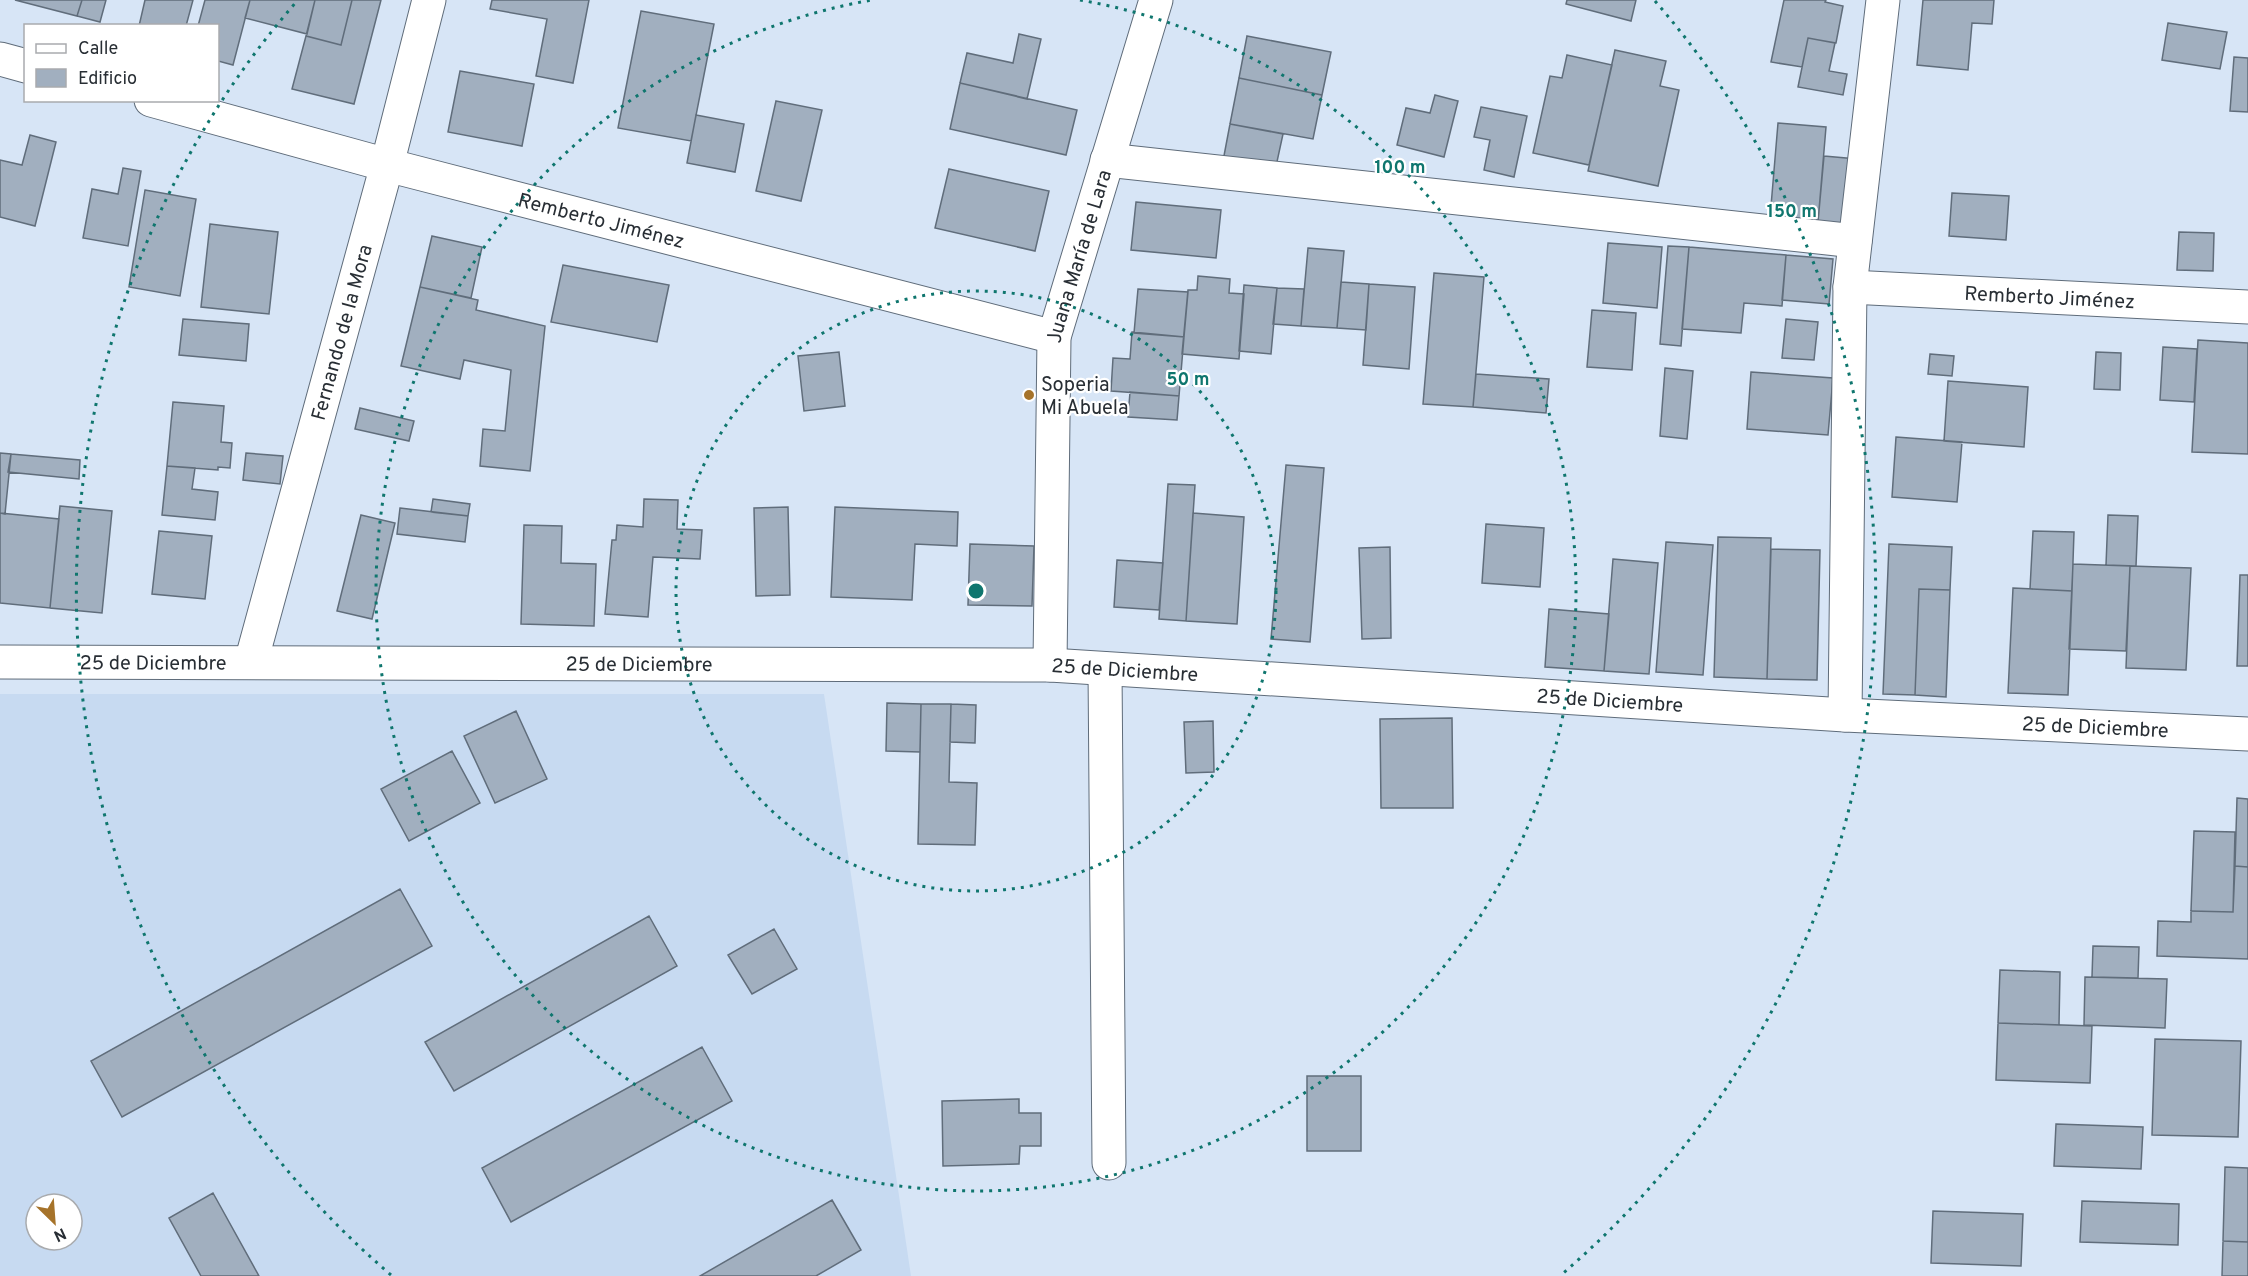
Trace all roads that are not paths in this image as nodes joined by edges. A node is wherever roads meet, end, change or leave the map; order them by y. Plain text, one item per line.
1 (429, 0) edge
2 (1156, 0) edge
3 (1883, 0) edge
4 (0, 59) edge
5 (24, 65) edge
6 (158, 102) edge
7 (1107, 160) junction
8 (387, 165) junction
9 (1855, 241) junction
10 (1850, 287) junction
11 (2248, 307) edge
12 (1054, 336) junction
13 (0, 662) edge
14 (251, 662) junction
15 (1050, 665) junction
16 (1105, 669) junction
17 (1845, 715) junction
18 (2248, 734) edge
19 (1109, 1163) dead end

1 - 8 street, Fernando de la Mora
2 - 7 street, Juana María de Lara
3 - 9 street
4 - 5 street
6 - 8 street, Remberto Jiménez
7 - 9 street
7 - 12 street, Juana María de Lara
8 - 12 street, Remberto Jiménez
8 - 14 street, Fernando de la Mora
9 - 10 street
10 - 11 street, Remberto Jiménez
10 - 17 street
12 - 15 street, Juana María de Lara
13 - 14 street, 25 de Diciembre
14 - 15 street, 25 de Diciembre
15 - 16 street, 25 de Diciembre
16 - 17 street, 25 de Diciembre
16 - 19 street
17 - 18 street, 25 de Diciembre

